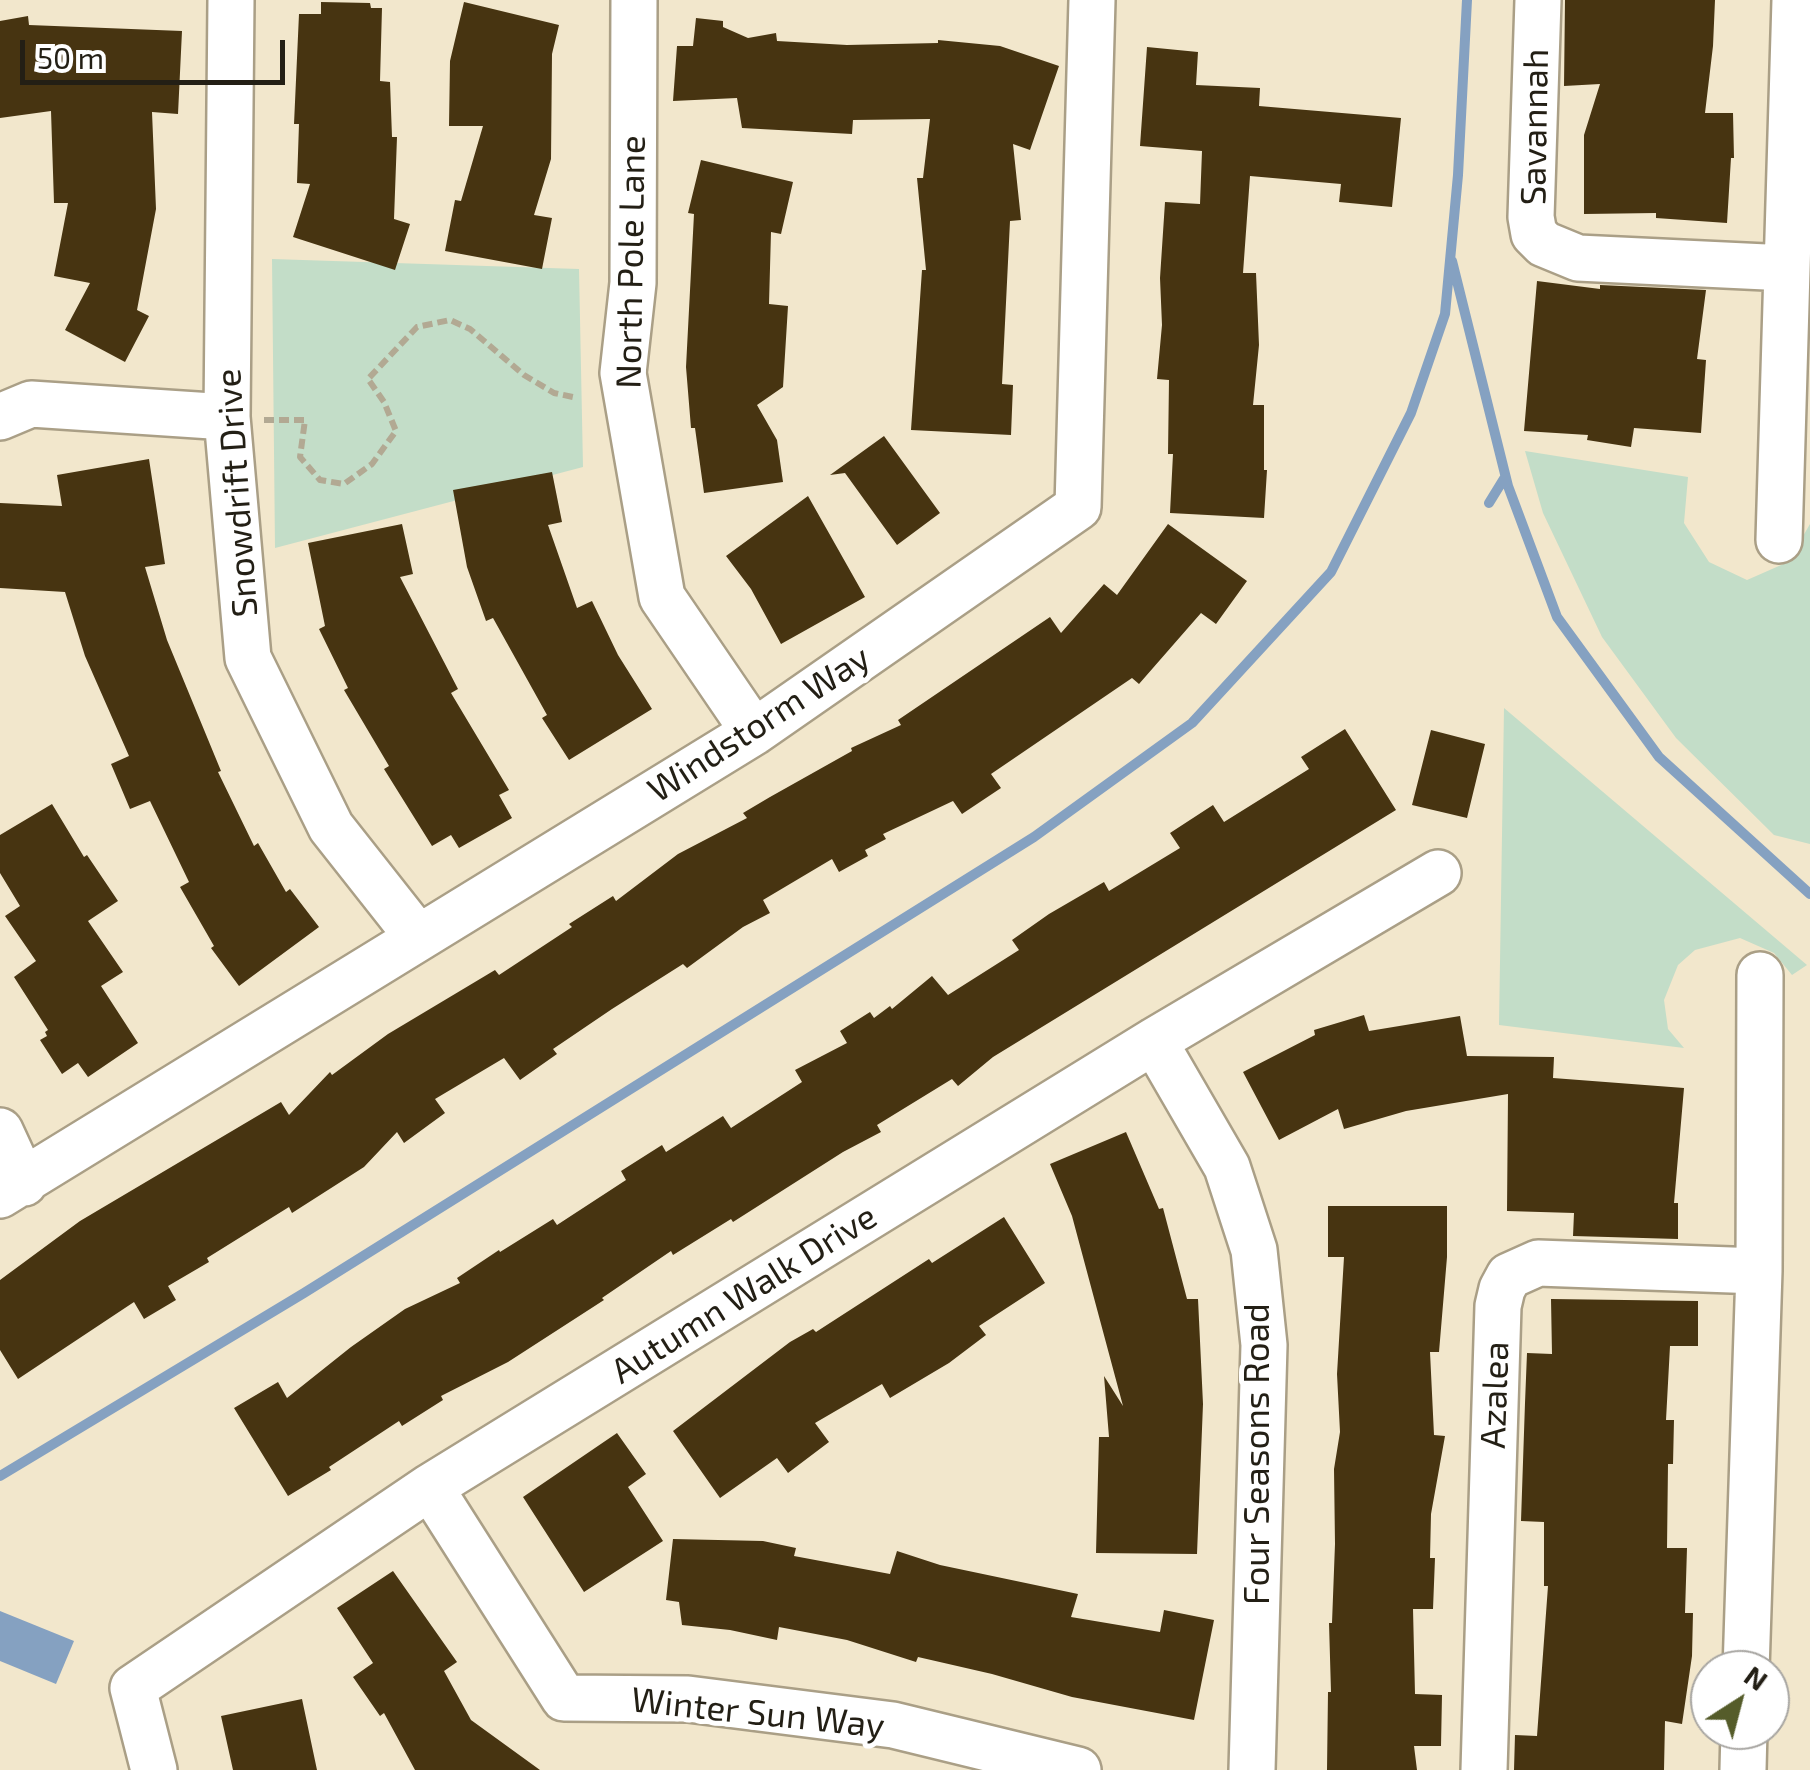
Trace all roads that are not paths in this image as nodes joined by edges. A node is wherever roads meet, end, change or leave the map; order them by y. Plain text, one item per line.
1 (231, 0) edge
2 (634, 0) edge
3 (1092, 0) edge
4 (1538, 0) edge
5 (1795, 0) edge
6 (1787, 268) junction
7 (0, 417) edge
8 (245, 419) junction
9 (1779, 540) dead end
10 (754, 732) junction
11 (1438, 873) dead end
12 (417, 936) junction
13 (1760, 975) dead end
14 (1154, 1041) junction
15 (0, 1132) edge
16 (12, 1189) edge
17 (1759, 1271) junction
18 (430, 1486) junction
19 (1747, 1650) edge
20 (154, 1770) edge
21 (1078, 1770) edge
22 (1252, 1770) edge
23 (1484, 1770) edge

1 - 8 street, Snowdrift Drive
2 - 10 street, North Pole Lane
3 - 10 street, Windstorm Way
4 - 6 street, Savannah
5 - 6 street
6 - 9 street
7 - 8 street
8 - 12 street, Snowdrift Drive
10 - 12 street, Windstorm Way
11 - 14 street, Autumn Walk Drive
12 - 16 street, Windstorm Way
13 - 17 street
14 - 18 street, Autumn Walk Drive
14 - 22 street, Four Seasons Road
15 - 16 street
17 - 19 street
17 - 23 street, Azalea
18 - 20 street, Autumn Walk Drive
18 - 21 street, Winter Sun Way

